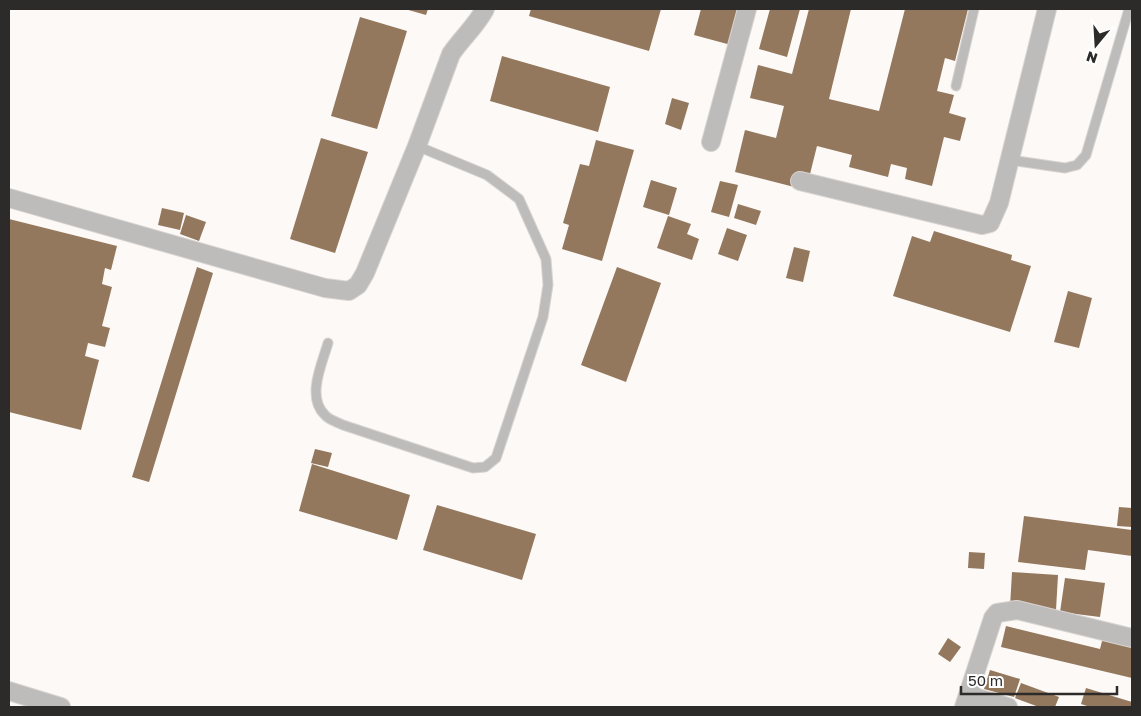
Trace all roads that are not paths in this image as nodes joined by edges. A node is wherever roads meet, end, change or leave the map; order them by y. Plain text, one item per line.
1 (485, 9) edge
2 (747, 9) edge
3 (974, 9) edge
4 (1047, 9) edge
5 (1129, 9) edge
6 (956, 86) dead end
7 (711, 142) dead end
8 (417, 146) junction
9 (1010, 160) junction
10 (800, 180) dead end
11 (9, 198) edge
12 (328, 343) dead end
13 (1132, 638) edge
14 (9, 691) edge
15 (966, 701) edge
16 (61, 707) edge
17 (1008, 707) edge

1 - 8 street
2 - 7 street
3 - 6 lane
4 - 9 street
5 - 9 lane
8 - 11 street
8 - 12 lane
9 - 10 street
13 - 15 street
14 - 16 street
15 - 17 street

